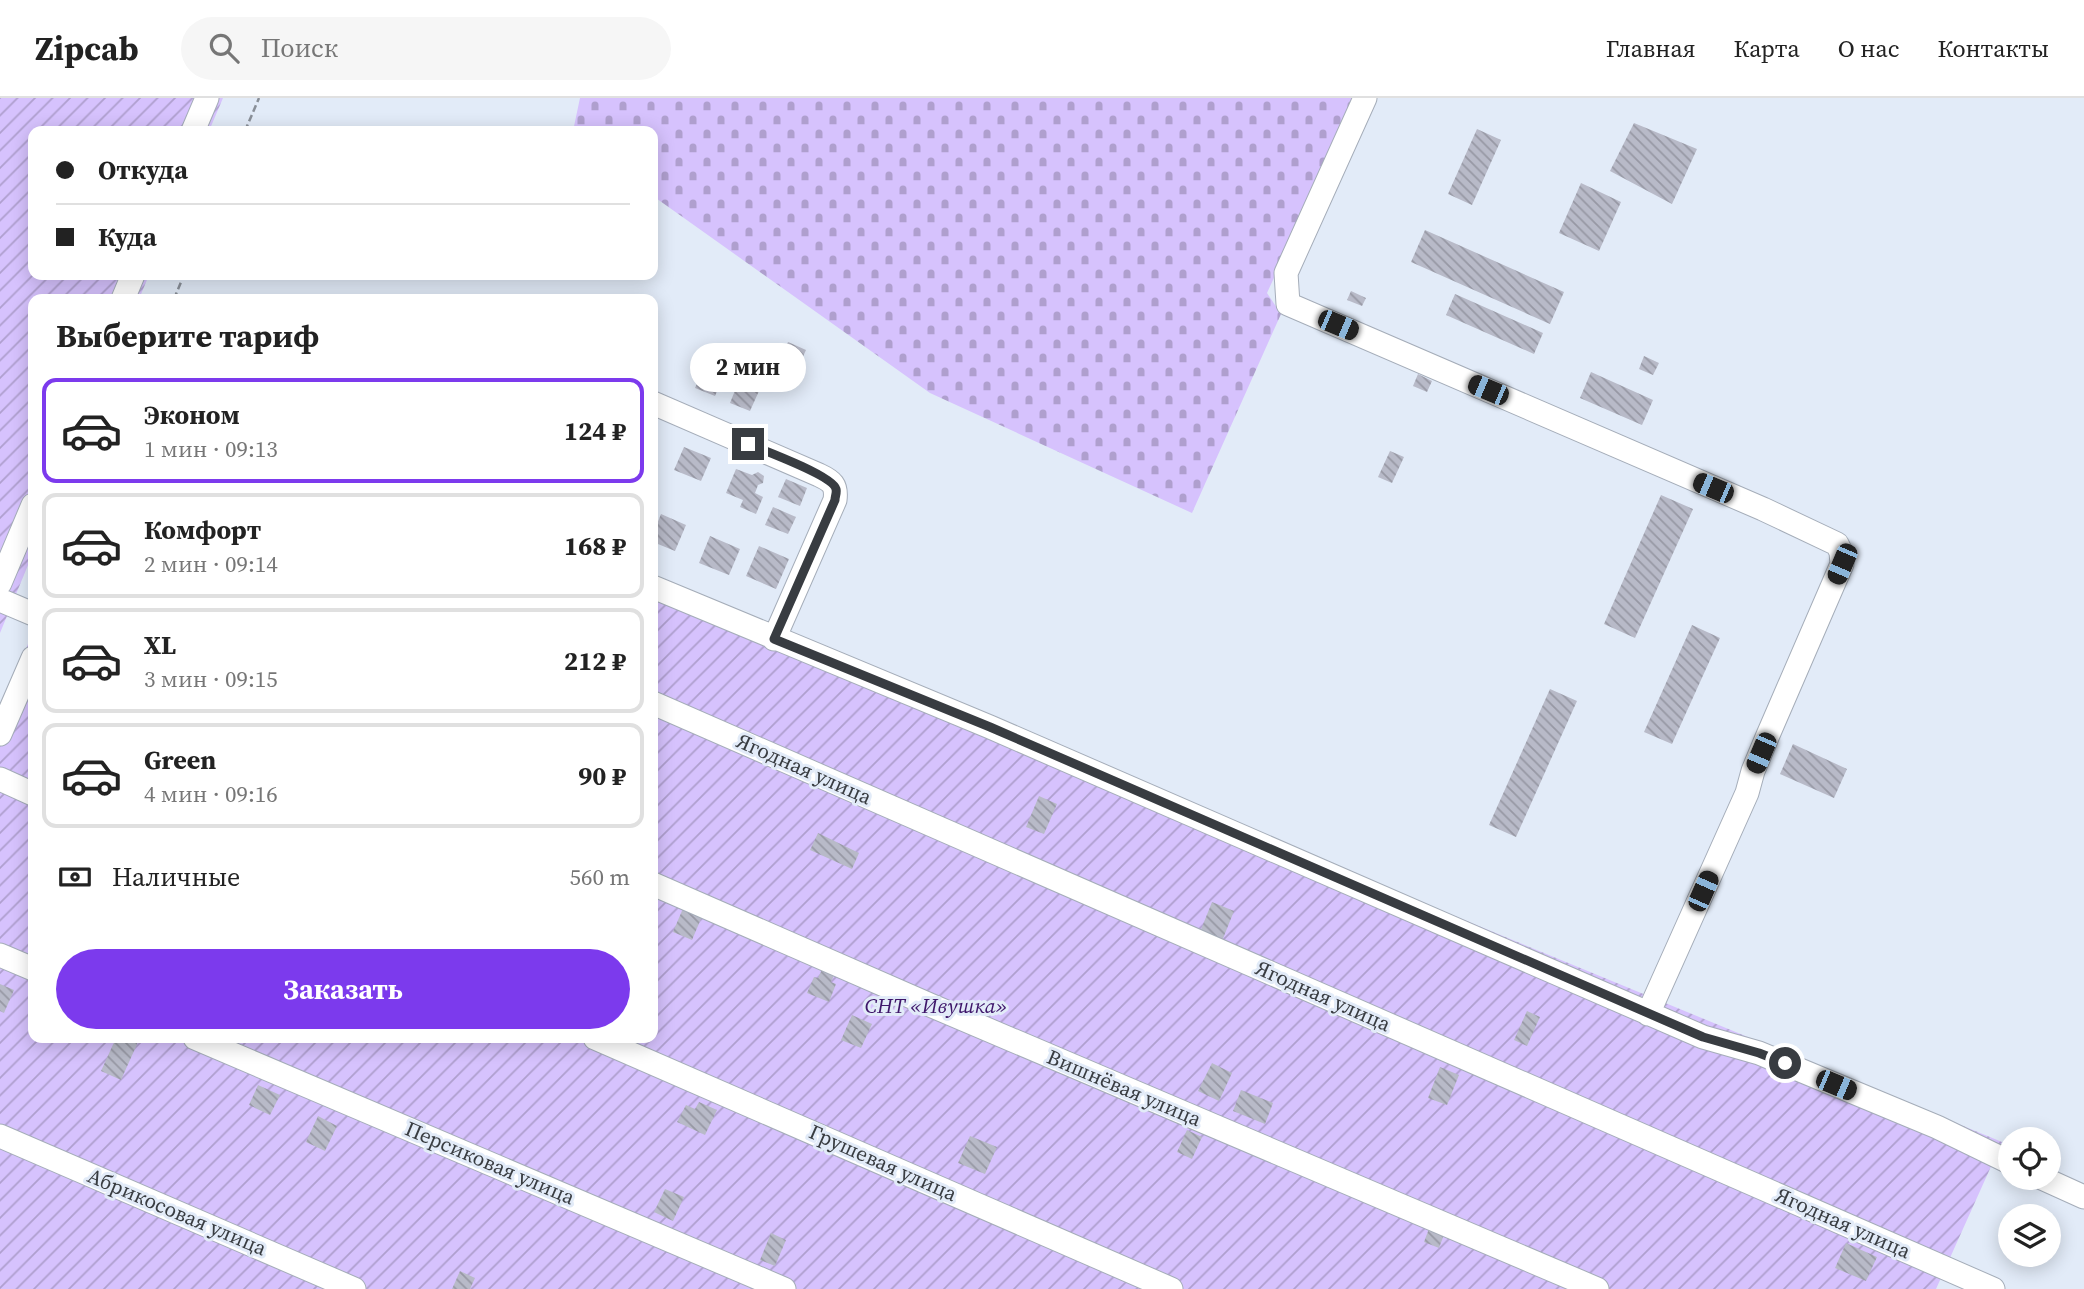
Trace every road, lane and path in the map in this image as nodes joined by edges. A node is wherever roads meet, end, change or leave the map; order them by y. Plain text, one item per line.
1 (207, 98) edge
2 (259, 98) edge
3 (1365, 98) edge
4 (195, 126) edge
5 (247, 126) edge
6 (658, 405) edge
7 (28, 517) edge
8 (0, 583) edge
9 (658, 589) edge
10 (0, 600) edge
11 (28, 612) edge
12 (774, 639) junction
13 (28, 670) edge
14 (658, 705) edge
15 (0, 734) edge
16 (0, 779) edge
17 (28, 792) edge
18 (658, 886) edge
19 (0, 955) edge
20 (28, 967) edge
21 (1648, 1014) junction
22 (207, 1043) edge
23 (606, 1043) edge
24 (0, 1136) edge
25 (1998, 1157) edge
26 (2061, 1187) edge
27 (2084, 1198) edge
28 (354, 1289) edge
29 (784, 1289) edge
30 (1171, 1289) edge
31 (1597, 1289) edge
32 (1993, 1289) edge

1 - 4 street
2 - 5 path
3 - 21 street
6 - 12 street
7 - 8 street
9 - 12 street
10 - 11 street
12 - 21 street
13 - 15 street
14 - 32 street, Ягодная улица
16 - 17 street
18 - 31 street, Вишнёвая улица
19 - 20 street
21 - 25 street
22 - 29 street, Персиковая улица
23 - 30 street, Грушевая улица
24 - 28 street, Абрикосовая улица
26 - 27 street

